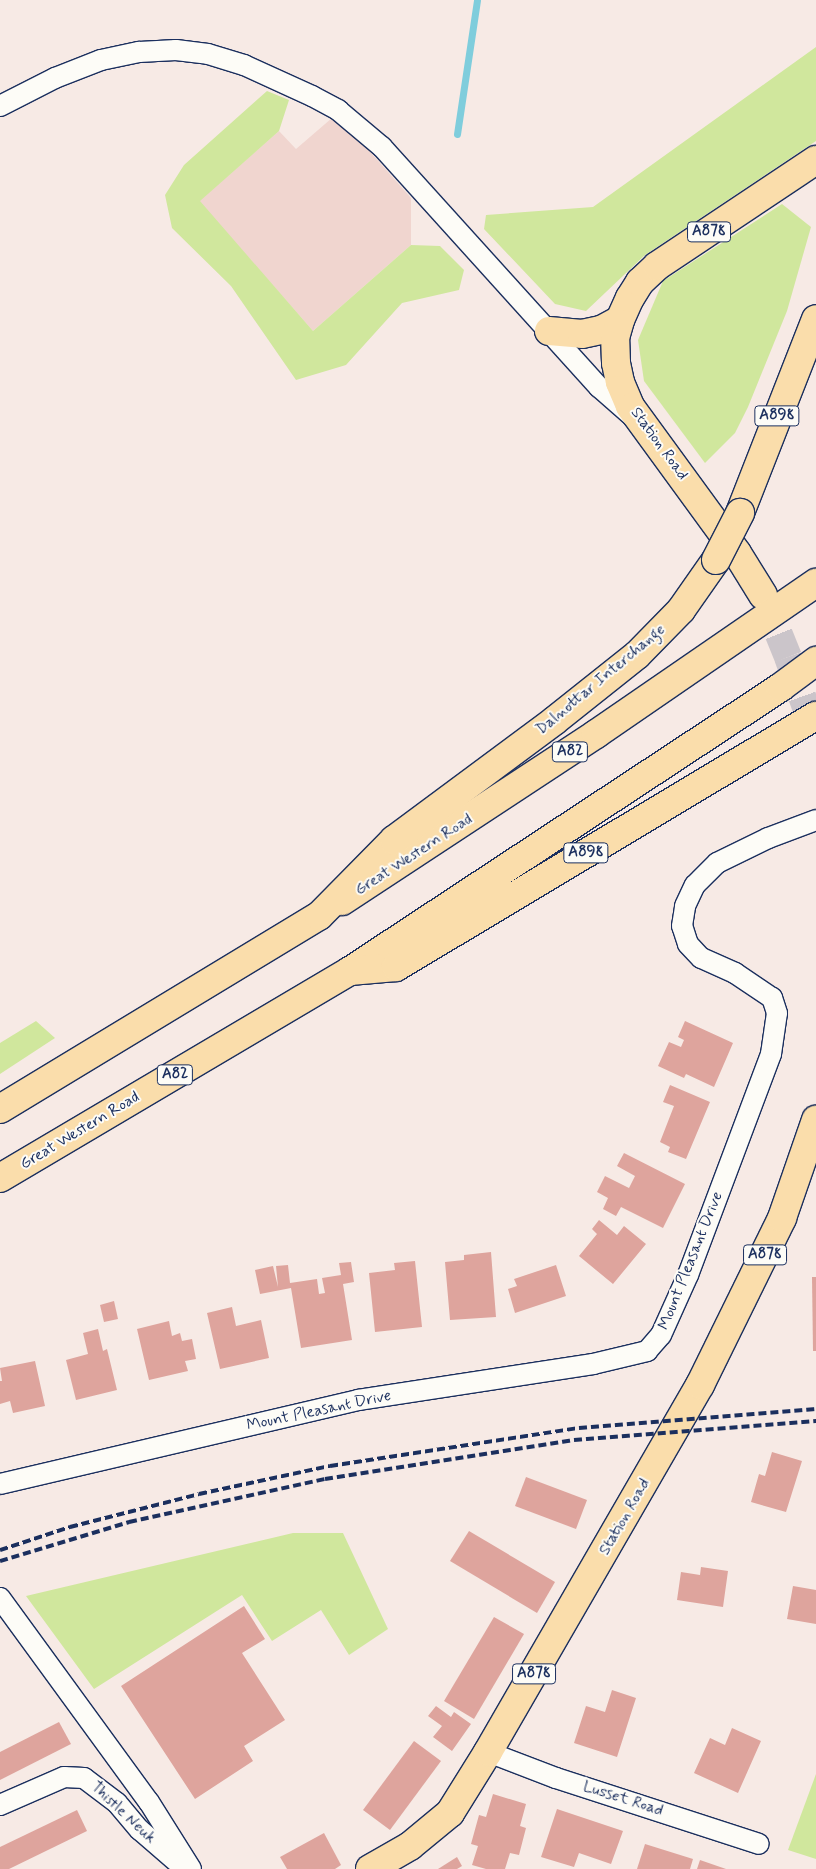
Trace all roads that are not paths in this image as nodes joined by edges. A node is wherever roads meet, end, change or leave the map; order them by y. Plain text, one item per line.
1 (0, 106) edge
2 (816, 160) edge
3 (816, 319) edge
4 (620, 320) junction
5 (549, 331) junction
6 (642, 424) junction
7 (816, 583) edge
8 (763, 595) tunnel mouth
9 (816, 661) edge
10 (816, 716) edge
11 (816, 820) edge
12 (319, 916) junction
13 (350, 971) junction
14 (0, 1110) edge
15 (816, 1120) edge
16 (0, 1178) edge
17 (0, 1484) edge
18 (0, 1598) edge
19 (488, 1752) junction
20 (0, 1805) edge
21 (759, 1844) dead end
22 (185, 1869) edge
23 (191, 1869) edge
24 (370, 1869) edge

1 - 5 street
2 - 4 main road, Station Road / A878
3 - 12 main road, Dalnottar Interchange / A898, bridge
4 - 5 main road
4 - 6 main road, Station Road / A878
5 - 6 street
6 - 8 main road, Station Road / A878
7 - 12 main road, Great Western Road / A82
9 - 13 main road, Great Western Road / A82
10 - 13 main road, A898
11 - 17 street, Mount Pleasant Drive
12 - 14 main road, Great Western Road / A82
13 - 16 main road, Great Western Road / A82
15 - 19 main road, Station Road / A878
18 - 23 street
19 - 21 street, Lusset Road
19 - 24 main road, Station Road / A878
20 - 22 street, Thistle Neuk

